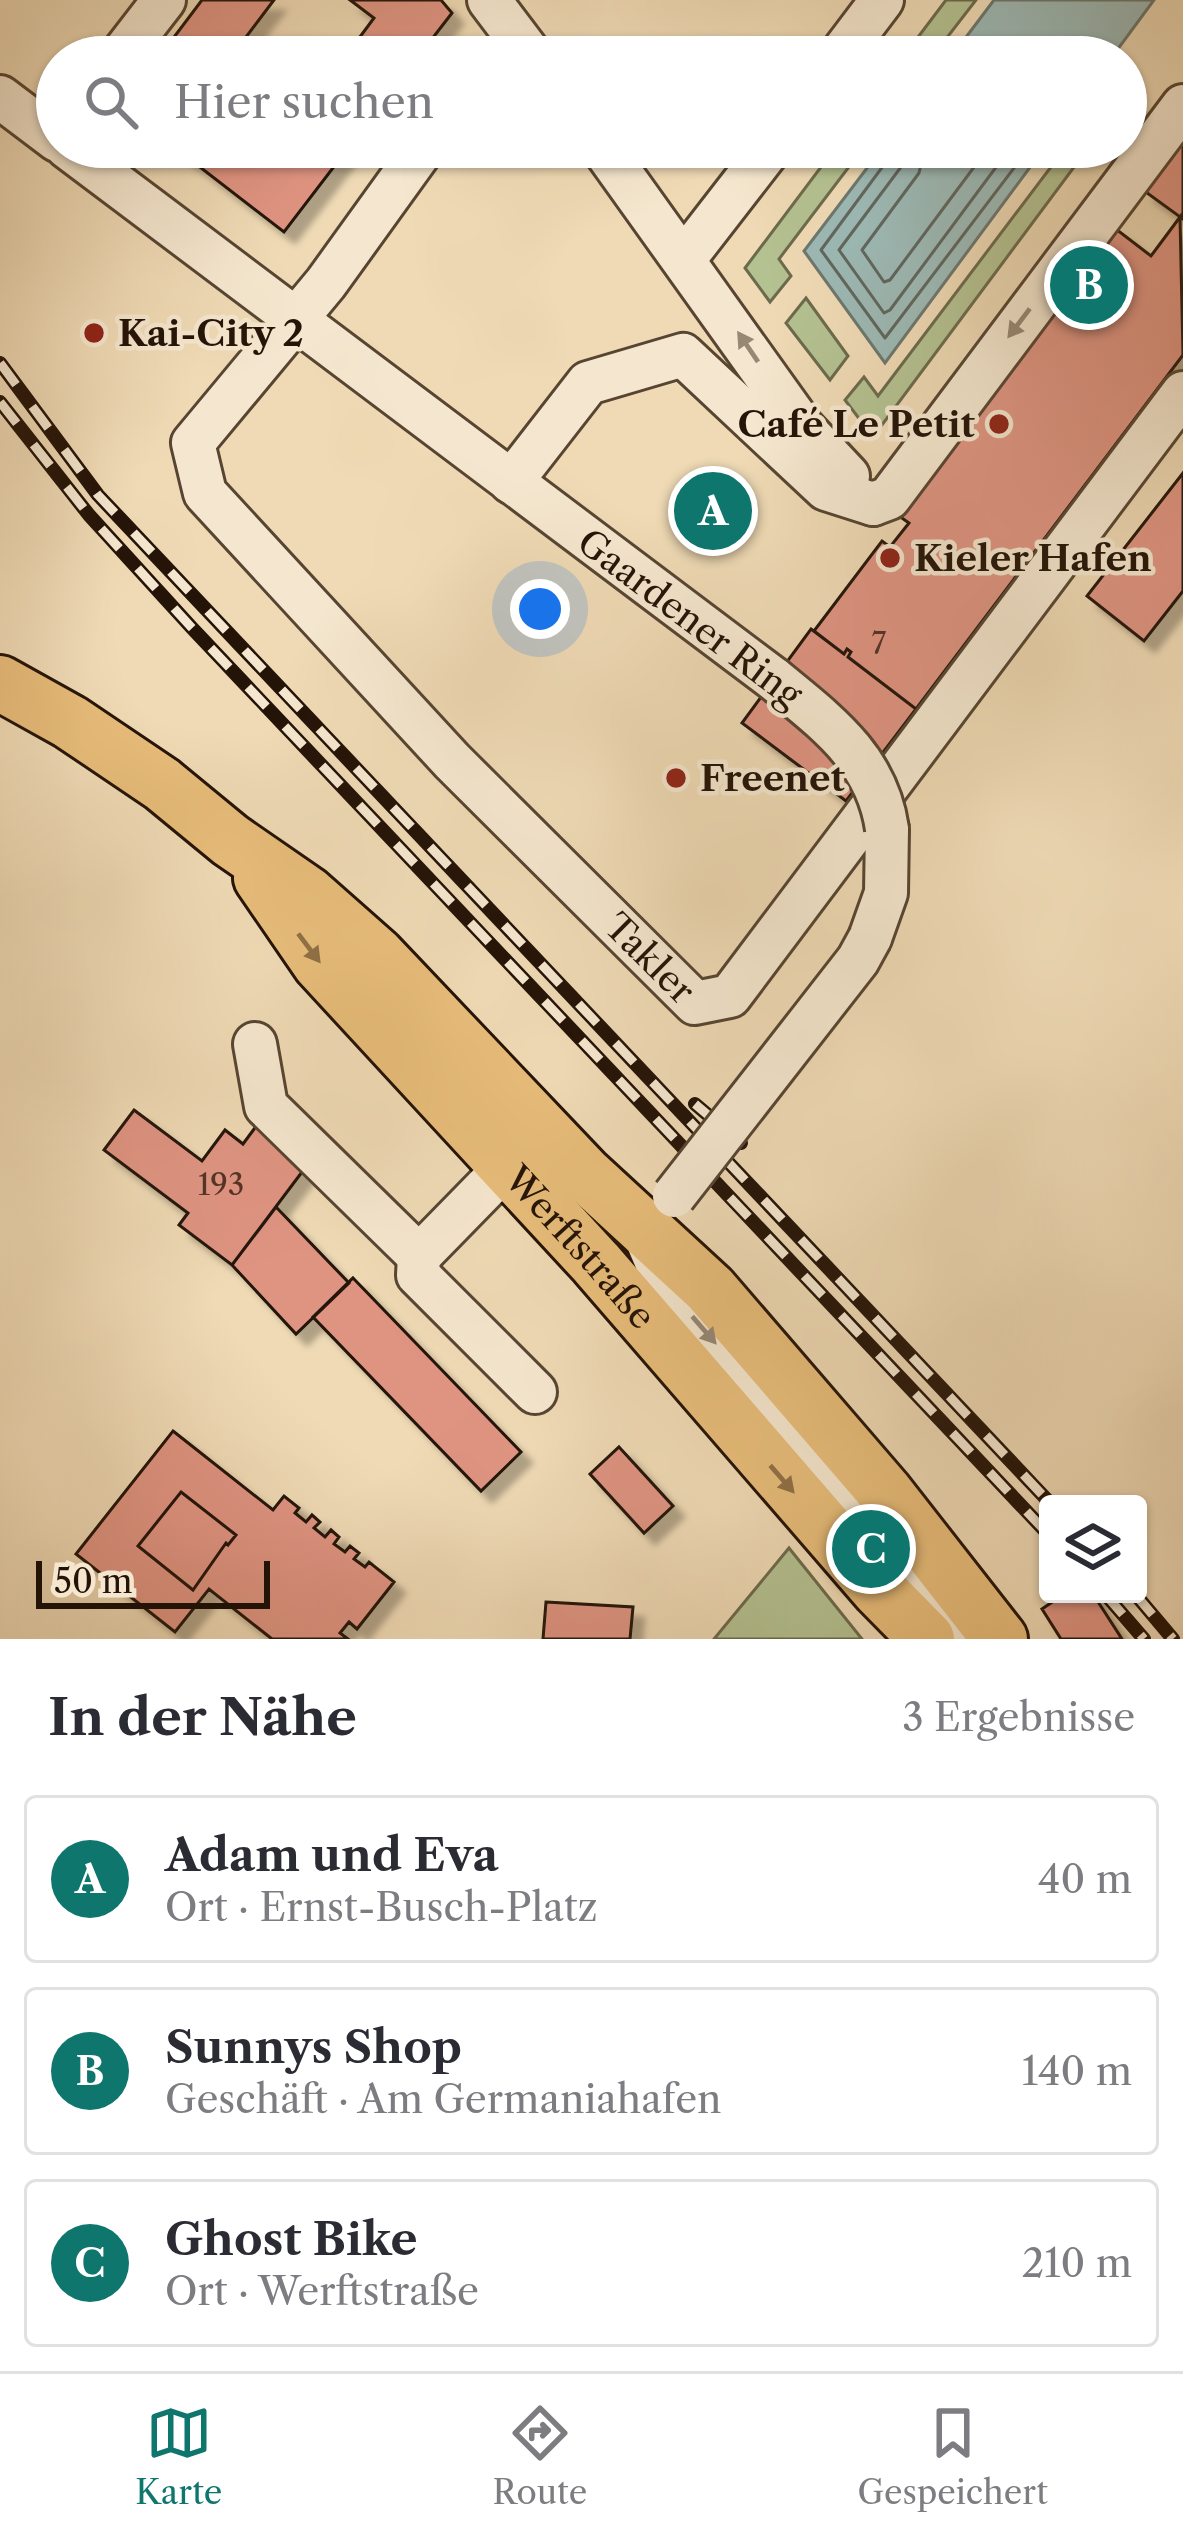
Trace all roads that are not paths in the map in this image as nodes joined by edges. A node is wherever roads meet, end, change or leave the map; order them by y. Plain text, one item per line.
1 (164, 0) edge
2 (882, 0) edge
3 (136, 36) edge
4 (855, 36) edge
5 (0, 97) edge
6 (1183, 106) edge
7 (36, 124) edge
8 (1147, 136) edge
9 (94, 168) edge
10 (409, 168) edge
11 (618, 168) edge
12 (755, 168) edge
13 (1118, 168) edge
14 (685, 258) junction
15 (293, 321) junction
16 (1183, 392) edge
17 (522, 468) junction
18 (873, 504) junction
19 (0, 683) edge
20 (244, 851) junction
21 (255, 1045) dead end
22 (507, 1166) junction
23 (659, 1214) junction
24 (419, 1256) junction
25 (535, 1392) dead end
26 (927, 1639) edge
27 (945, 1639) edge
28 (1000, 1639) edge

1 - 3 street
2 - 4 street
5 - 7 street
6 - 8 street
9 - 15 street, Gaardener Ring
10 - 15 street
11 - 14 street
12 - 14 street
13 -> 18 street
18 -> 14 street
15 - 16 street, Takler
15 - 17 street, Gaardener Ring
17 - 18 street
17 - 23 street, Gaardener Ring, bridge
19 - 20 main road, Werftstraße
20 -> 22 main road, Werftstraße
20 - 23 main road, Werftstraße
21 - 24 street
22 - 24 street
22 -> 26 main road, Werftstraße
23 -> 27 street, Werftstraße
23 - 28 main road, Werftstraße
24 - 25 street

